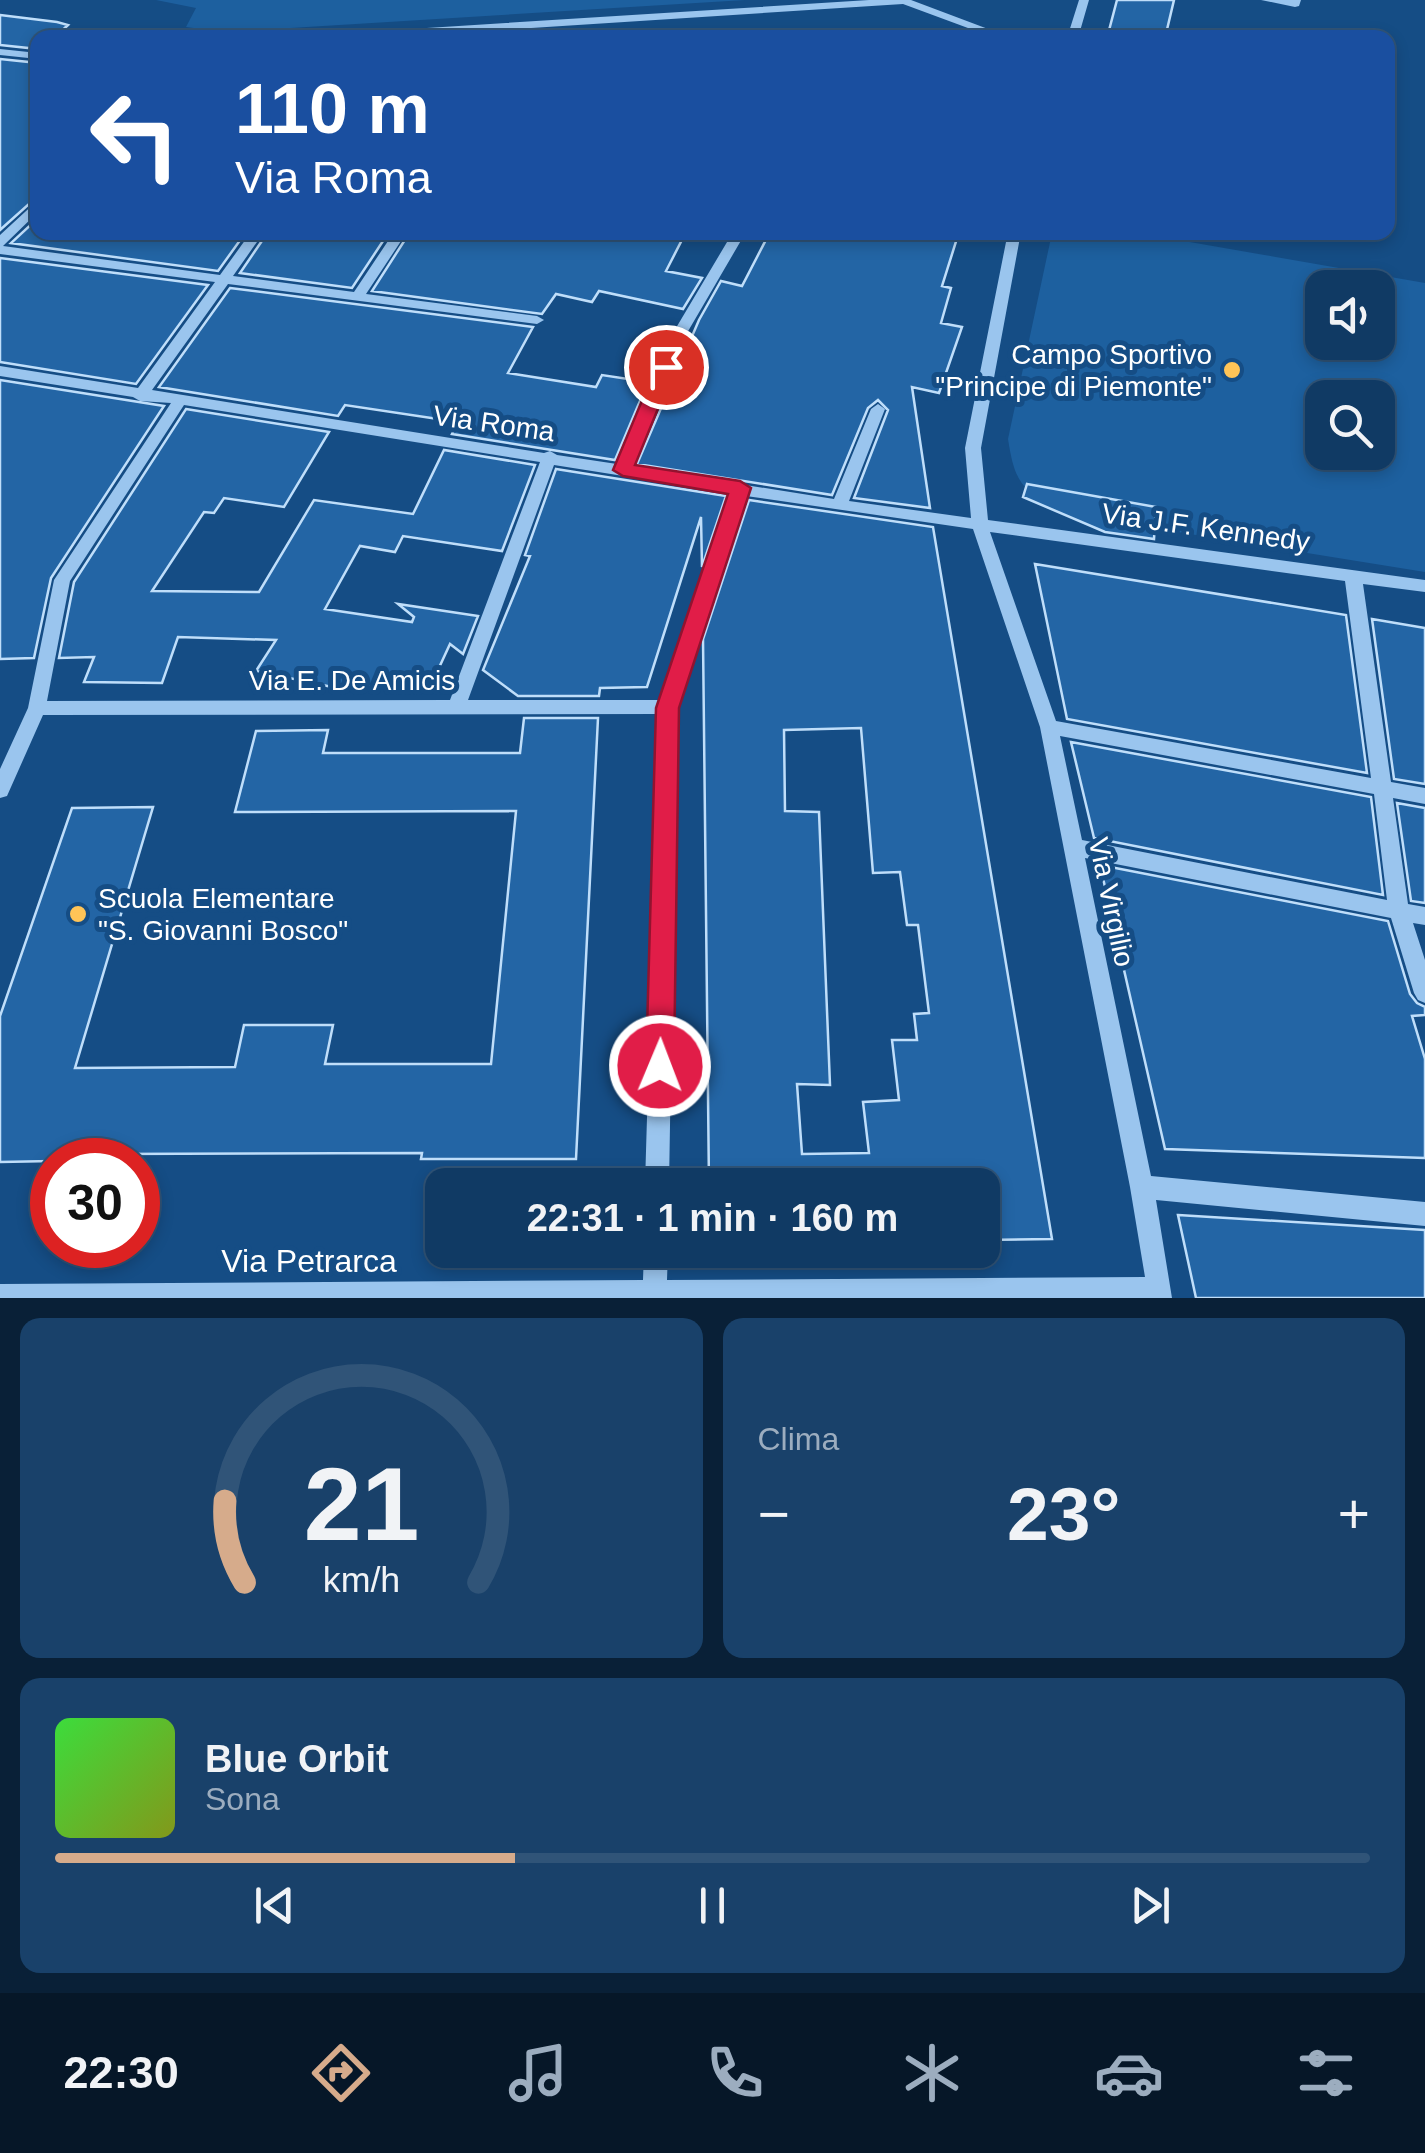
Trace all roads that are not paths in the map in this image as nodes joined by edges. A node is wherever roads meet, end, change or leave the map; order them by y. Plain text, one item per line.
1 (904, 0) edge
2 (1084, 0) edge
3 (1266, 0) edge
4 (1296, 0) edge
5 (494, 30) edge
6 (985, 30) edge
7 (1075, 30) edge
8 (0, 52) edge
9 (30, 55) edge
10 (30, 213) edge
11 (252, 240) edge
12 (396, 240) edge
13 (735, 240) edge
14 (1014, 240) edge
15 (0, 246) edge
16 (223, 281) junction
17 (357, 296) junction
18 (537, 320) dead end
19 (0, 371) edge
20 (140, 396) junction
21 (180, 402) junction
22 (878, 409) dead end
23 (550, 456) junction
24 (623, 470) junction
25 (740, 488) junction
26 (840, 505) junction
27 (980, 525) junction
28 (1353, 575) junction
29 (1425, 586) edge
30 (456, 707) junction
31 (36, 708) junction
32 (668, 708) junction
33 (1049, 727) junction
34 (8, 750) edge
35 (1383, 788) junction
36 (0, 790) edge
37 (1425, 796) edge
38 (1073, 847) junction
39 (1399, 911) junction
40 (1425, 916) edge
41 (1425, 993) edge
42 (657, 1168) edge
43 (1142, 1187) junction
44 (1425, 1214) edge
45 (656, 1268) edge
46 (655, 1292) junction
47 (1159, 1293) edge
48 (505, 1295) edge
49 (0, 1296) edge
50 (98, 1296) edge

1 - 5 street
1 - 6 street
2 - 7 street
3 - 4 street
8 - 9 street
10 - 15 street
11 - 16 street
12 - 17 street
13 - 24 street
14 - 27 street, Via Virgilio
15 - 16 street
16 - 17 street
16 - 20 street
17 - 18 street
19 - 20 street, Via Roma
20 - 21 street, Via Roma
21 - 23 street, Via Roma
21 - 31 street
22 - 26 street
23 - 24 street, Via Roma
23 - 30 street
24 - 25 street, Via Roma
25 - 26 street, Via Roma
25 - 32 street
26 - 27 street, Via Roma
27 - 28 street, Via J.F. Kennedy
27 - 33 street, Via Virgilio
28 - 29 street, Via J.F. Kennedy
28 - 35 street
30 - 31 street, Via E. De Amicis
30 - 32 street, Via E. De Amicis
31 - 34 street
32 - 42 street
33 - 35 street
33 - 38 street, Via Virgilio
34 - 36 street
35 - 37 street
35 - 39 street
38 - 39 street
38 - 43 street, Via Virgilio
39 - 40 street
39 - 41 street
43 - 44 street
43 - 47 street, Via Virgilio
45 - 46 street
46 - 47 street, Via Petrarca
46 - 48 street, Via Petrarca
48 - 50 street, Via Petrarca
49 - 50 street, Via Petrarca

